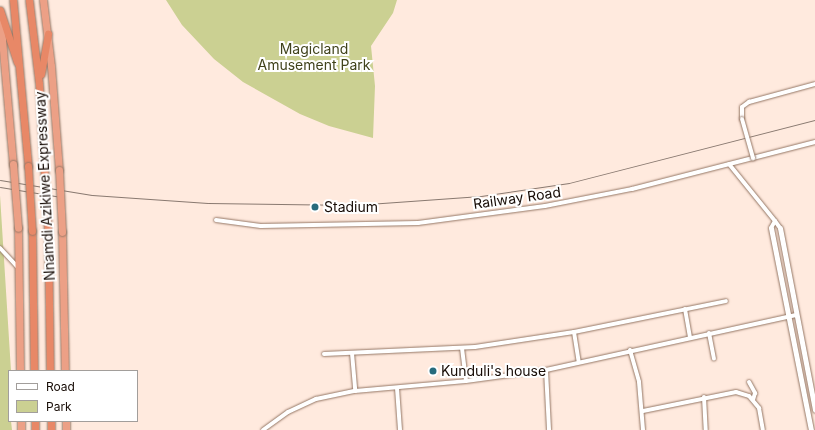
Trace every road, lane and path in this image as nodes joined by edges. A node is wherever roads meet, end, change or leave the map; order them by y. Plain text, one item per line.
1 (13, 0) edge
2 (29, 0) edge
3 (43, 0) edge
4 (0, 10) edge
5 (0, 16) edge
6 (48, 34) junction
7 (21, 75) junction
8 (39, 84) junction
9 (815, 84) edge
10 (815, 142) edge
11 (752, 158) junction
12 (730, 164) junction
13 (216, 220) dead end
14 (775, 221) junction
15 (771, 228) joint
16 (780, 228) joint
17 (0, 248) edge
18 (18, 267) junction
19 (726, 300) dead end
20 (685, 309) junction
21 (796, 315) junction
22 (788, 317) junction
23 (574, 332) junction
24 (709, 333) junction
25 (690, 337) junction
26 (462, 348) junction
27 (630, 350) junction
28 (352, 353) junction
29 (324, 354) dead end
30 (714, 359) dead end
31 (579, 362) junction
32 (20, 370) edge
33 (34, 370) edge
34 (50, 370) edge
35 (65, 370) edge
36 (546, 370) junction
37 (466, 381) junction
38 (749, 382) dead end
39 (397, 388) junction
40 (355, 391) junction
41 (704, 398) junction
42 (753, 400) junction
43 (815, 410) edge
44 (643, 411) junction
45 (263, 430) edge
46 (400, 430) edge
47 (549, 430) edge
48 (643, 430) edge
49 (706, 430) edge
50 (763, 430) edge
51 (811, 430) edge

1 - 7 highway, Nnamdi Azikiwe Expressway
2 - 8 highway, Nnamdi Azikiwe Expressway
3 - 6 highway, Nnamdi Azikiwe Expressway
4 - 7 highway
5 - 18 highway, bridge
6 - 8 highway
6 - 35 highway, Nnamdi Azikiwe Expressway, bridge
7 - 33 highway, Nnamdi Azikiwe Expressway, bridge
8 - 34 highway, Nnamdi Azikiwe Expressway, bridge
9 - 11 street, bridge
10 - 11 street, Railway Road
11 - 12 street, Railway Road
12 - 13 street, Railway Road
12 - 14 street
14 - 15 street
14 - 16 street
15 - 22 street
16 - 21 street
17 - 18 street
18 - 32 highway
19 - 20 street
20 - 23 street
20 - 25 street
21 - 22 street
21 - 43 street
22 - 24 street
22 - 51 street
23 - 26 street
23 - 31 street
24 - 25 street
24 - 30 street
25 - 27 street
26 - 28 street
26 - 37 street
27 - 31 street
27 - 44 street
28 - 29 street
28 - 40 street
31 - 36 street
36 - 37 street
36 - 47 street
37 - 39 street
38 - 42 street
39 - 40 street
39 - 46 street
40 - 45 street
41 - 42 street
41 - 44 street
41 - 49 street
42 - 50 street
44 - 48 street

